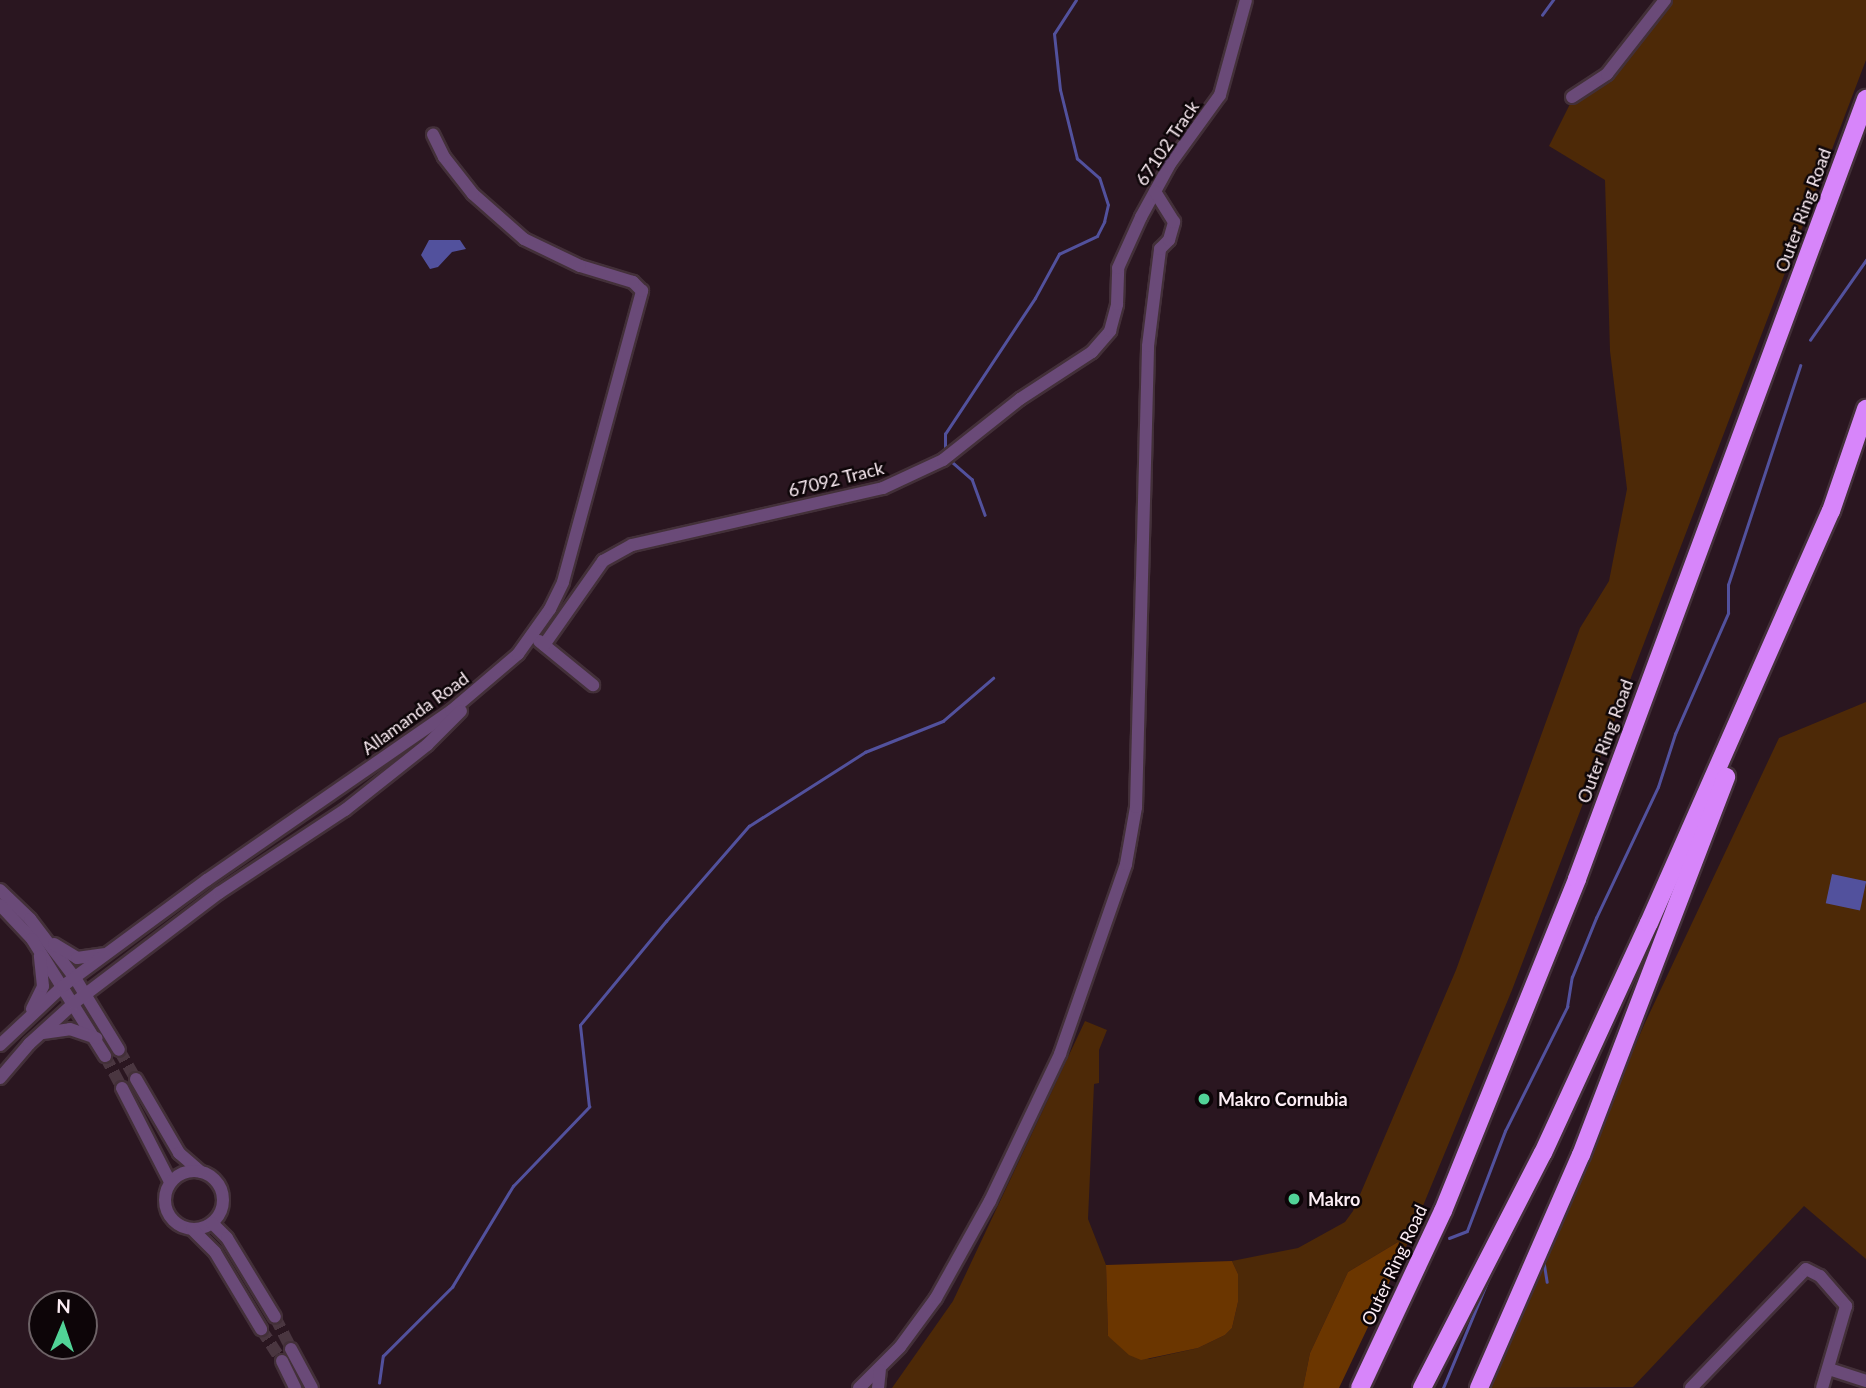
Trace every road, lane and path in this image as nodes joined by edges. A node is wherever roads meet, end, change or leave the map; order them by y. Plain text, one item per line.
1 (1247, 0) edge
2 (1665, 0) edge
3 (1572, 97) dead end
4 (1866, 99) edge
5 (433, 134) dead end
6 (1155, 191) junction
7 (1117, 304) joint
8 (1866, 409) edge
9 (533, 636) junction
10 (544, 645) junction
11 (492, 677) junction
12 (1755, 680) junction
13 (593, 685) dead end
14 (0, 890) edge
15 (0, 905) edge
16 (40, 941) junction
17 (118, 948) junction
18 (75, 978) junction
19 (63, 986) junction
20 (86, 994) junction
21 (74, 1003) junction
22 (26, 1018) junction
23 (39, 1035) junction
24 (97, 1039) junction
25 (0, 1045) edge
26 (119, 1051) tunnel mouth
27 (105, 1056) tunnel mouth
28 (0, 1078) edge
29 (136, 1079) tunnel mouth
30 (122, 1088) tunnel mouth
31 (201, 1172) junction
32 (170, 1182) junction
33 (212, 1223) junction
34 (192, 1229) junction
35 (275, 1317) tunnel mouth
36 (261, 1329) tunnel mouth
37 (291, 1349) tunnel mouth
38 (282, 1361) tunnel mouth
39 (1829, 1368) junction
40 (880, 1370) junction
41 (1866, 1381) edge
42 (295, 1388) edge
43 (312, 1388) edge
44 (859, 1388) edge
45 (878, 1388) edge
46 (1360, 1388) edge
47 (1422, 1388) edge
48 (1479, 1388) edge
49 (1691, 1388) edge
50 (1822, 1388) edge

1 - 6 street, 67102 Track
2 - 3 street
4 - 46 highway, Outer Ring Road
5 - 9 street
6 - 7 street, 67102 Track
6 - 40 street
7 - 10 street, 67092 Track
8 - 12 highway
9 - 10 street
9 - 11 street
10 - 13 street
11 - 17 street, Allamanda Road
11 - 20 street, Allamanda Road
12 - 47 highway
12 - 48 highway
14 - 16 street
15 - 16 street
16 - 17 street
16 - 18 street
16 - 19 street
16 - 22 street
17 - 18 street, Allamanda Road
18 - 19 street, Allamanda Road
18 - 20 street
19 - 21 street
19 - 22 street, Allamanda Road
20 - 21 street, Allamanda Road
20 - 26 street
21 - 23 street, Allamanda Road
21 - 24 street
22 - 25 street
23 - 24 street
23 - 28 street, Allamanda Road
24 - 27 street
29 - 31 street
30 - 32 street
31 - 32 street
31 - 33 street
32 - 34 street
33 - 34 street
33 - 35 street
34 - 36 street
37 - 43 street
38 - 42 street
39 - 41 street
39 - 49 street
39 - 50 street
40 - 44 street
40 - 45 street

